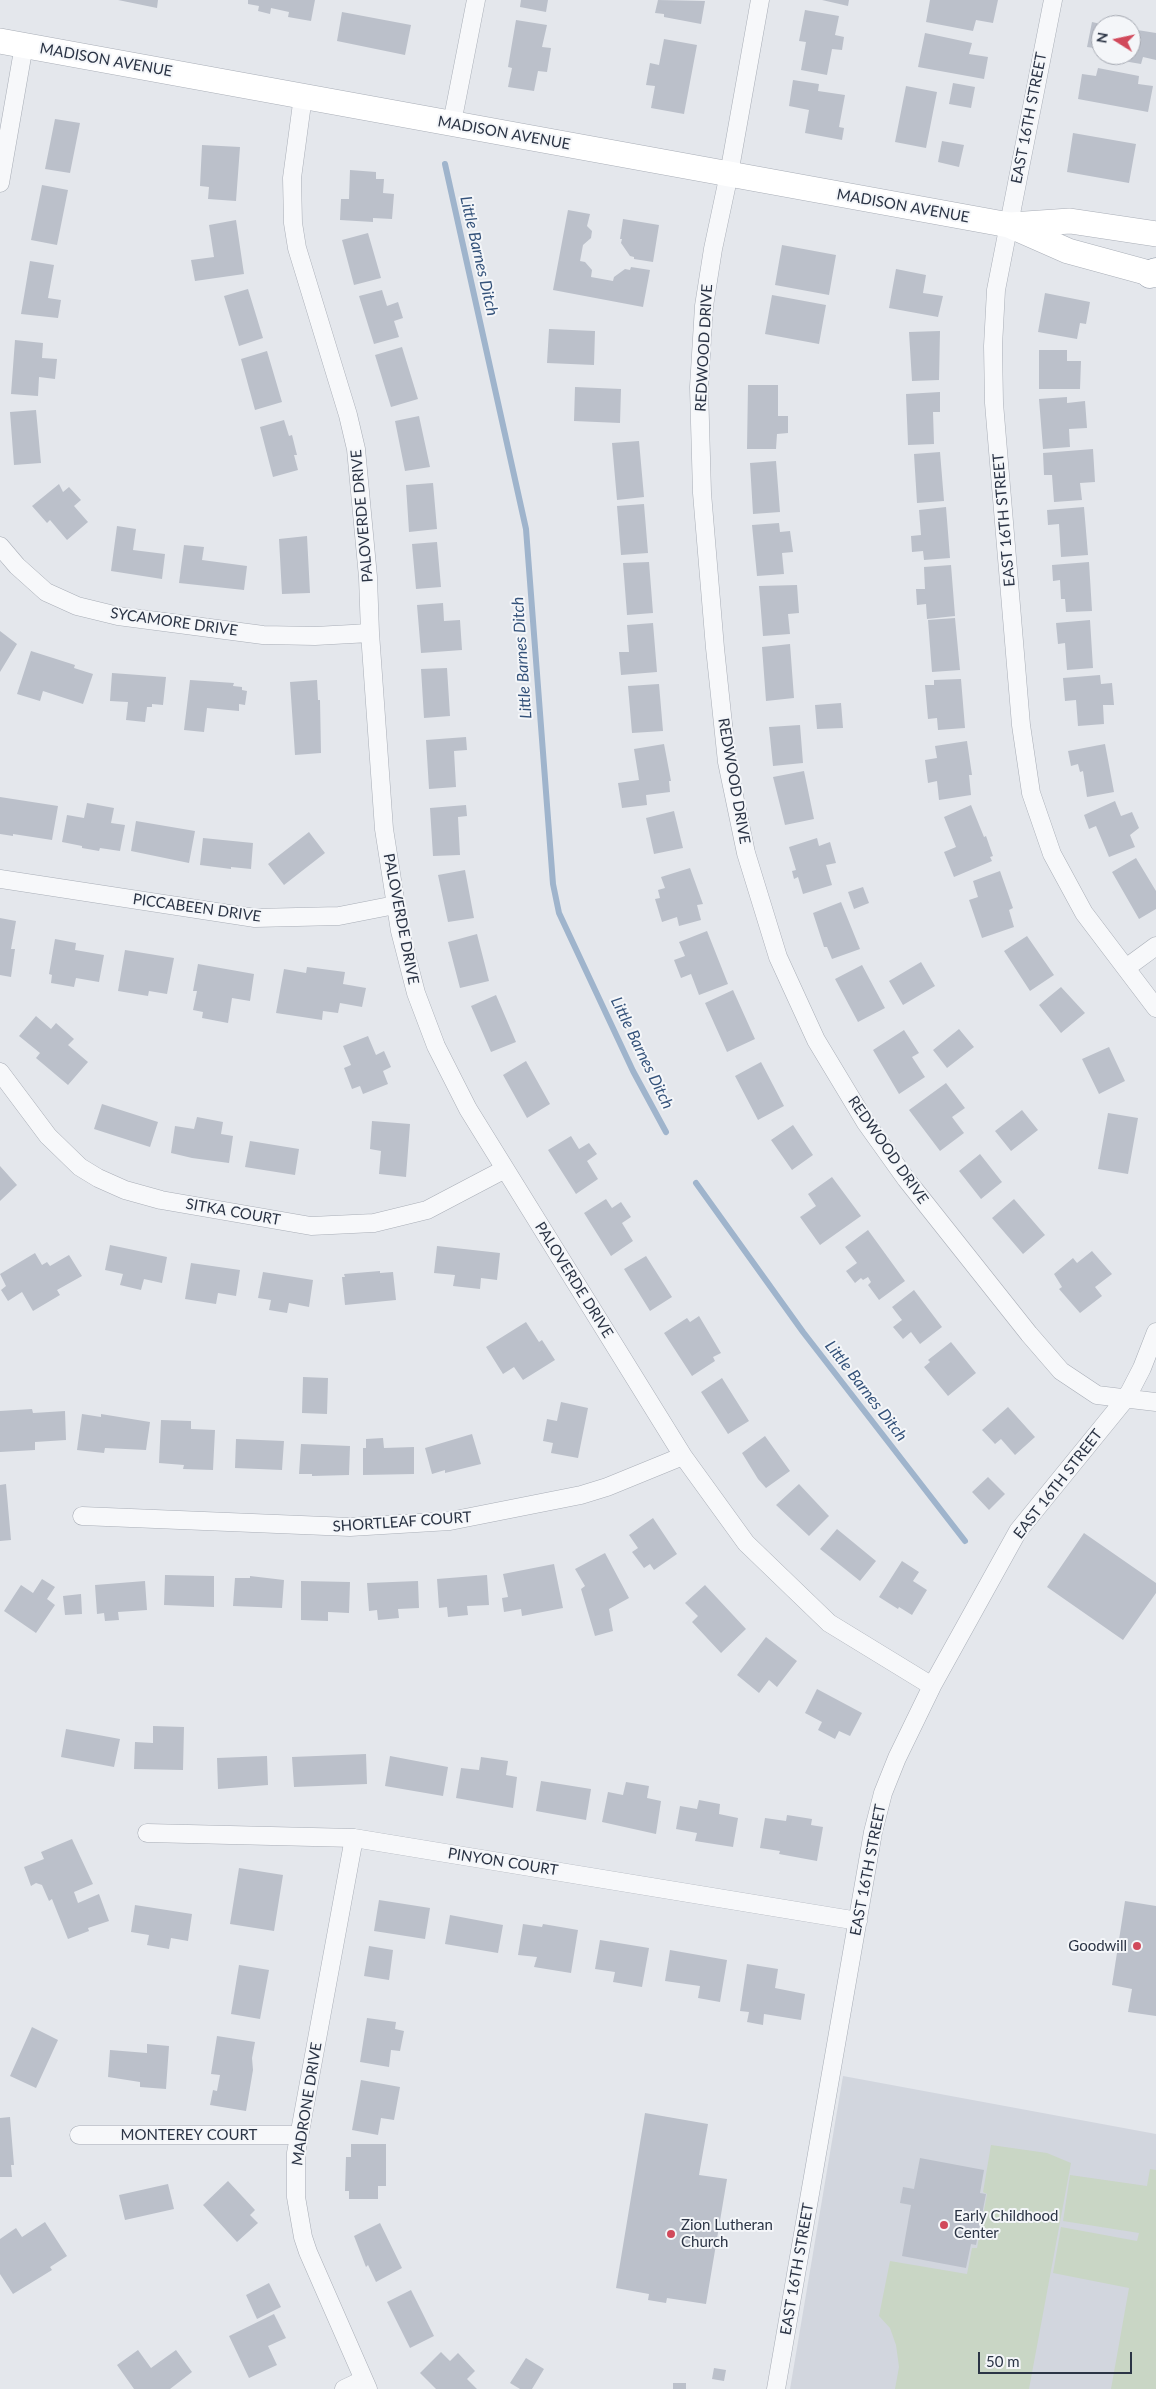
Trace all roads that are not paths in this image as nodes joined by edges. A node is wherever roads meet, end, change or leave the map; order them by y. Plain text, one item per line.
1 (476, 0) edge
2 (760, 0) edge
3 (1053, 0) edge
4 (0, 41) edge
5 (24, 45) junction
6 (303, 96) junction
7 (452, 123) junction
8 (729, 174) junction
9 (0, 183) edge
10 (1009, 225) junction
11 (1156, 234) edge
12 (1154, 273) edge
13 (0, 546) edge
14 (370, 633) junction
15 (0, 879) edge
16 (395, 905) junction
17 (1156, 946) edge
18 (1126, 968) junction
19 (1156, 1008) edge
20 (0, 1072) edge
21 (505, 1169) junction
22 (1156, 1332) edge
23 (1127, 1397) junction
24 (1156, 1402) edge
25 (683, 1456) junction
26 (82, 1516) dead end
27 (932, 1686) junction
28 (147, 1833) dead end
29 (354, 1838) junction
30 (858, 1921) junction
31 (79, 2135) dead end
32 (299, 2135) junction
33 (366, 2384) edge
34 (344, 2389) edge
35 (776, 2389) edge

1 - 7 street
2 - 8 street, REDWOOD DRIVE
3 - 10 street, EAST 16TH STREET
4 - 5 main road, MADISON AVENUE
5 - 6 main road, MADISON AVENUE
5 - 9 street
6 - 7 main road, MADISON AVENUE
6 - 14 street, PALOVERDE DRIVE
7 - 8 main road, MADISON AVENUE
8 - 10 main road, MADISON AVENUE
8 - 23 street, REDWOOD DRIVE
10 - 11 main road, MADISON AVENUE
10 - 12 main road, MADISON AVENUE
10 - 18 street, EAST 16TH STREET
13 - 14 street, SYCAMORE DRIVE
14 - 16 street, PALOVERDE DRIVE
15 - 16 street, PICCABEEN DRIVE
16 - 21 street, PALOVERDE DRIVE
17 - 18 street
18 - 19 street, EAST 16TH STREET
20 - 21 street, SITKA COURT
21 - 25 street, PALOVERDE DRIVE
22 - 23 street, EAST 16TH STREET
23 - 24 street, REDWOOD DRIVE
23 - 27 street, EAST 16TH STREET
25 - 26 street, SHORTLEAF COURT
25 - 27 street, PALOVERDE DRIVE
27 - 30 street, EAST 16TH STREET
28 - 29 street, PINYON COURT
29 - 30 street, PINYON COURT
29 - 32 street, MADRONE DRIVE
30 - 35 street, EAST 16TH STREET
31 - 32 street, MONTEREY COURT
32 - 33 street, MADRONE DRIVE
33 - 34 street

